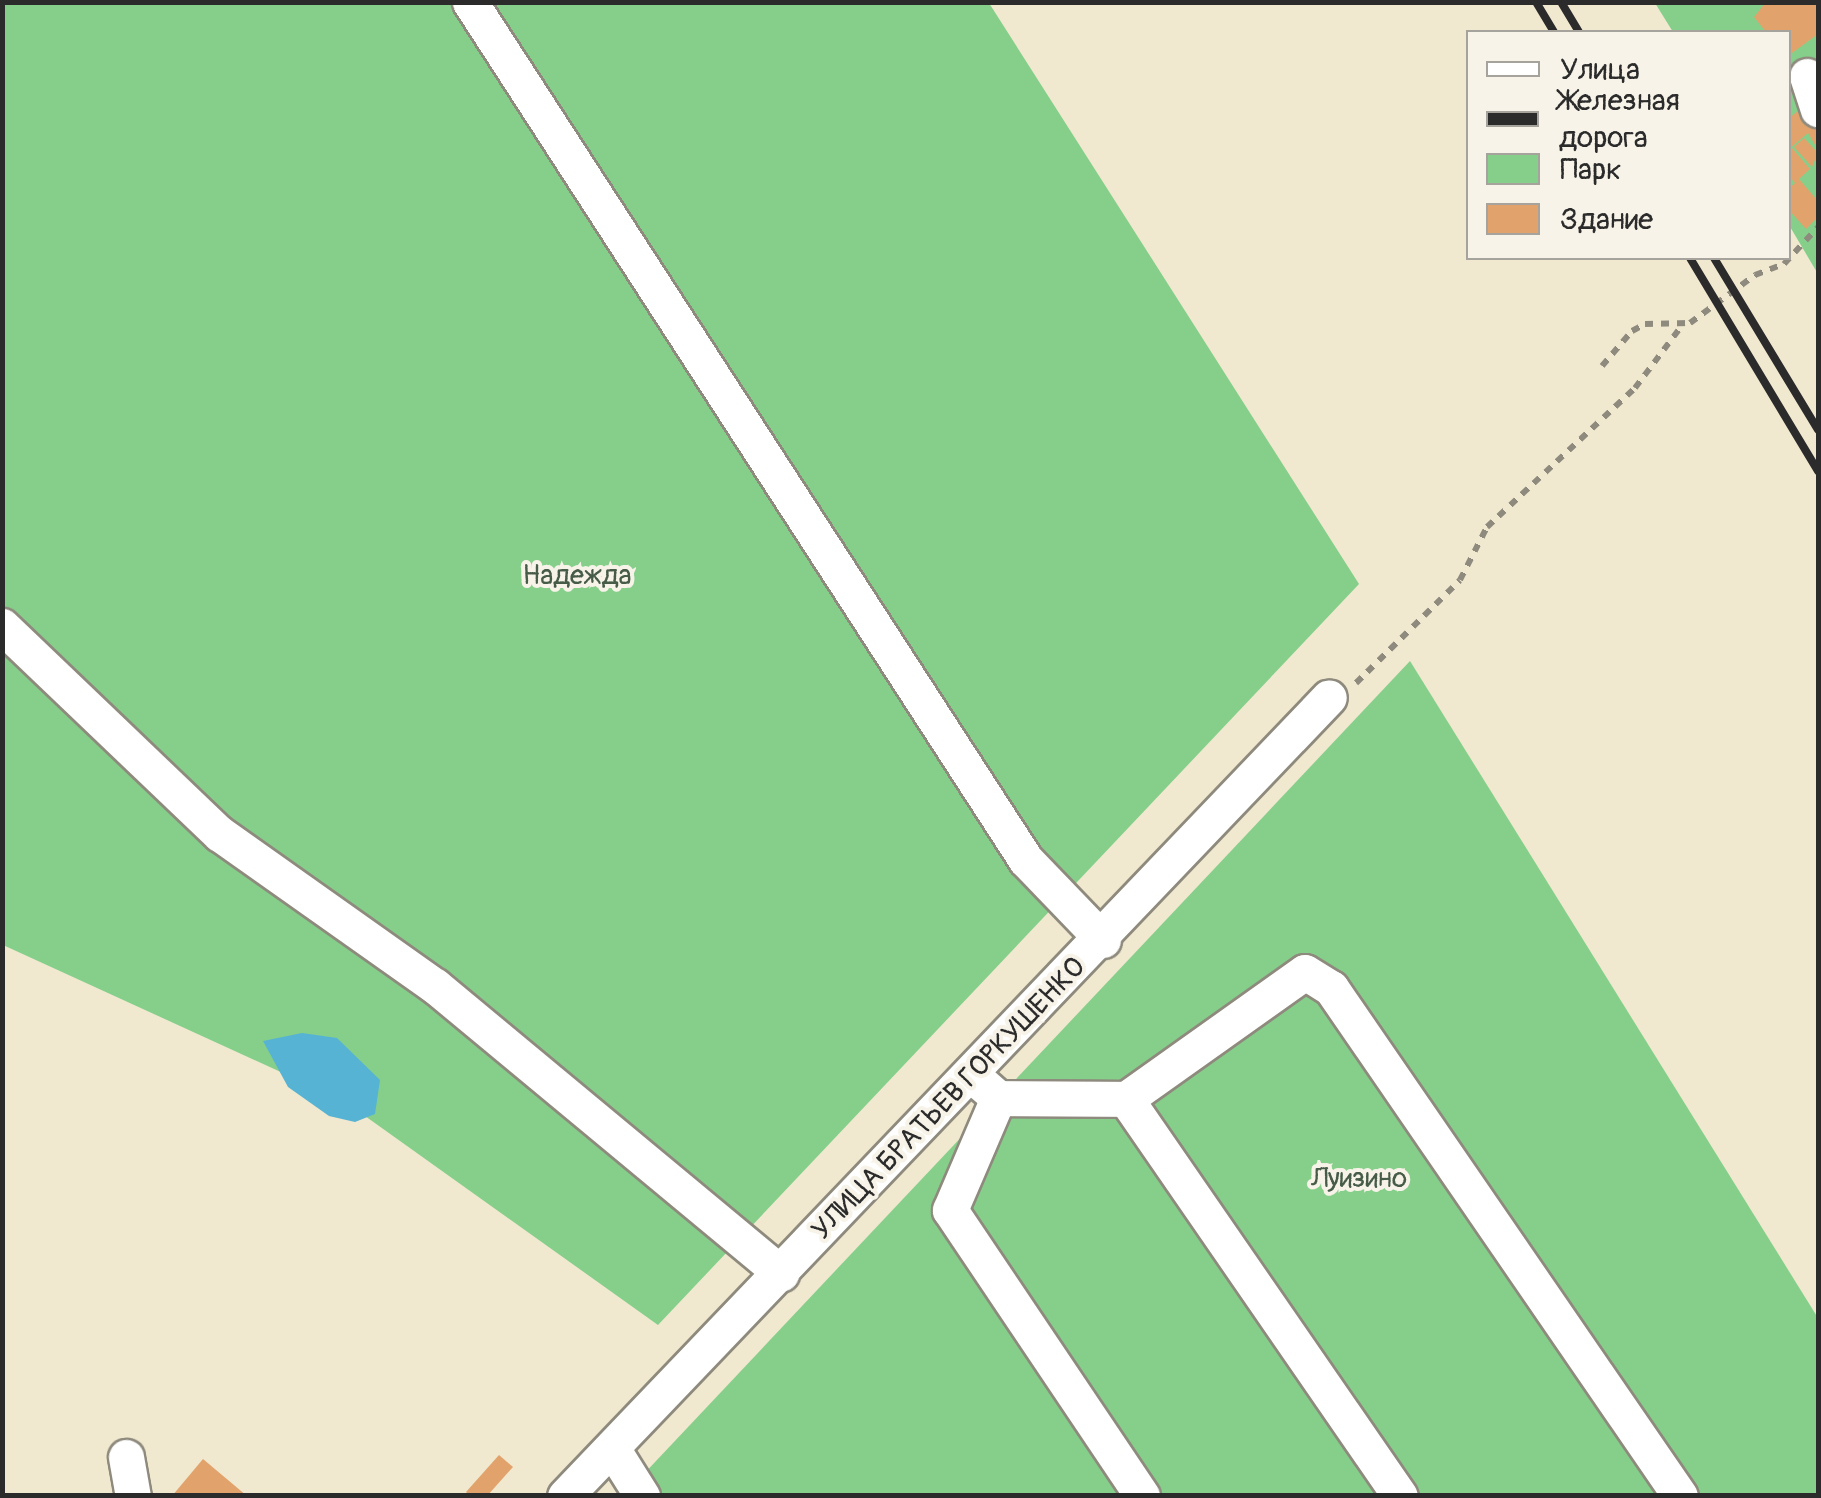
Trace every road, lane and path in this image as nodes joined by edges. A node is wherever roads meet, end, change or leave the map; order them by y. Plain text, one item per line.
1 (470, 2) edge
2 (1818, 227) edge
3 (1791, 256) edge
4 (1788, 260) edge
5 (1683, 324) junction
6 (1602, 366) dead end
7 (2, 626) edge
8 (1329, 697) joint
9 (1102, 940) junction
10 (985, 1086) junction
11 (1126, 1099) junction
12 (781, 1272) junction
13 (612, 1448) junction
14 (126, 1456) dead end
15 (134, 1496) edge
16 (565, 1496) edge
17 (642, 1496) edge
18 (1142, 1496) edge
19 (1400, 1496) edge
20 (1680, 1496) edge

1 - 9 street
2 - 3 path
4 - 5 path
5 - 6 path
5 - 8 path
7 - 12 street
8 - 9 street, УЛИЦА БРАТЬЕВ ГОРКУШЕНКО
9 - 10 street, УЛИЦА БРАТЬЕВ ГОРКУШЕНКО
10 - 11 street
10 - 12 street, УЛИЦА БРАТЬЕВ ГОРКУШЕНКО
10 - 18 street
11 - 19 street
11 - 20 street
12 - 13 street, УЛИЦА БРАТЬЕВ ГОРКУШЕНКО
13 - 16 street, УЛИЦА БРАТЬЕВ ГОРКУШЕНКО
13 - 17 street
14 - 15 street

